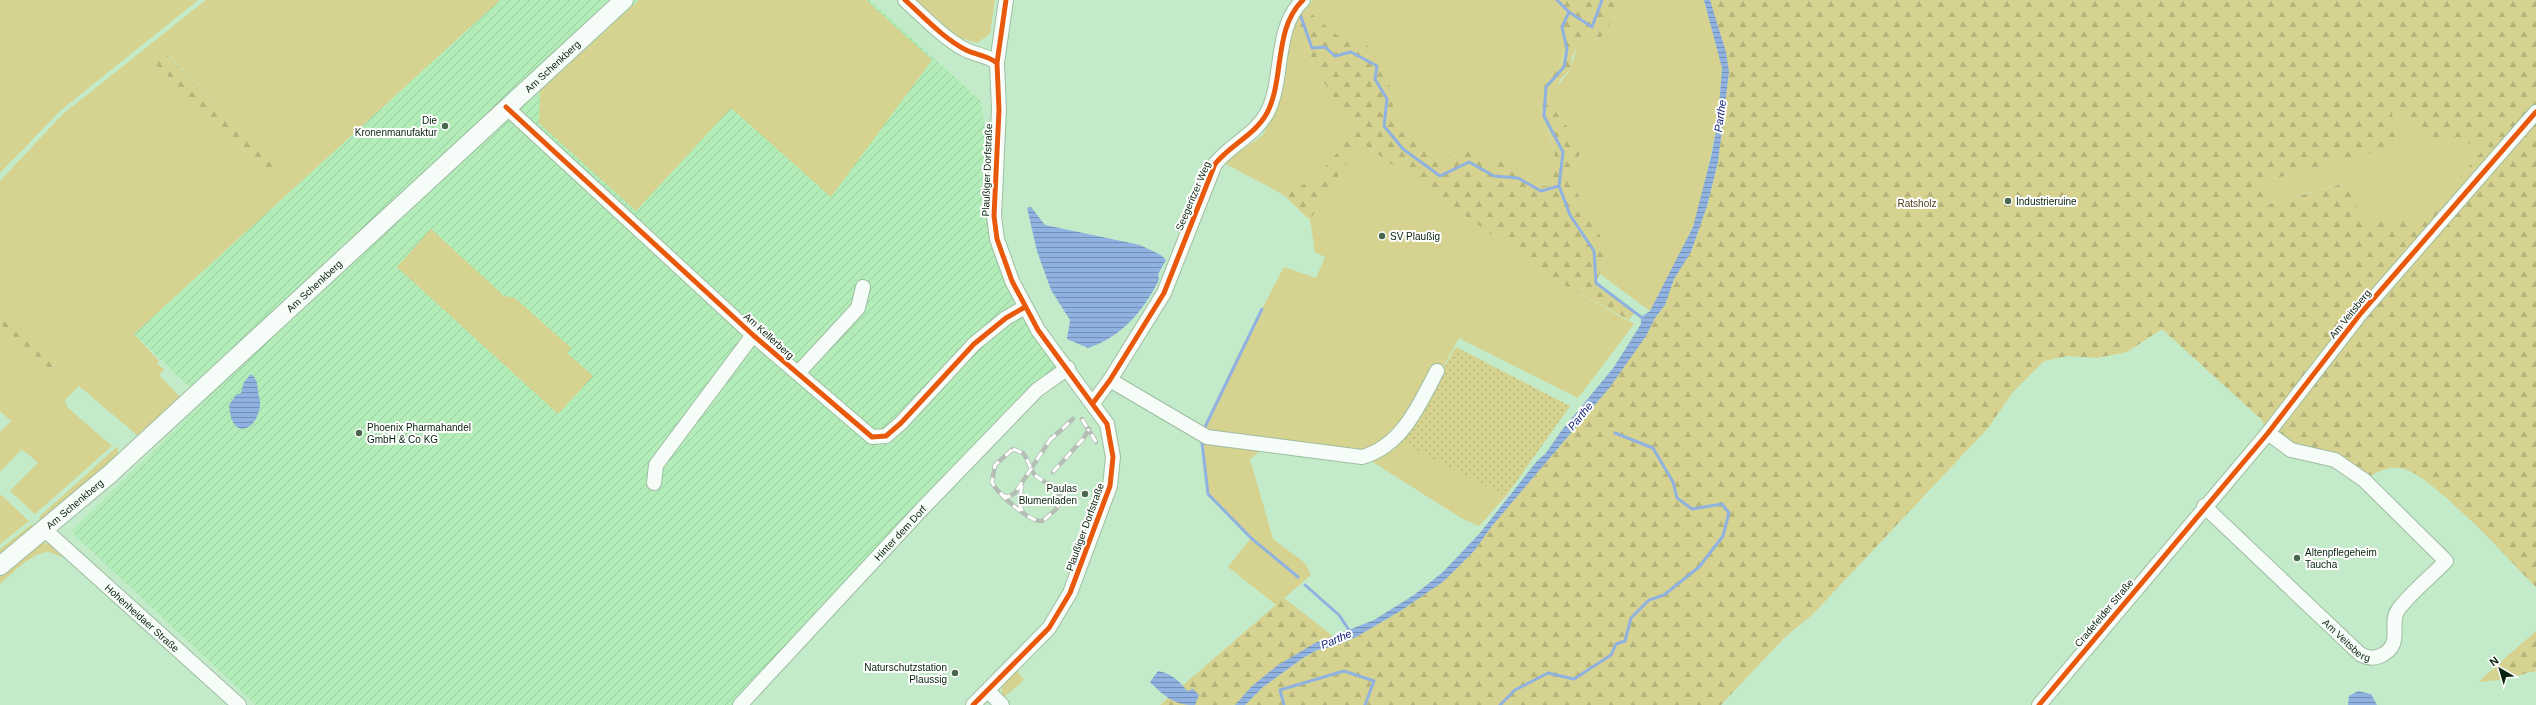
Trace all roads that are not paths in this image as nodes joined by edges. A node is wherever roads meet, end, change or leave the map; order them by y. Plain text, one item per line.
1 (624, 0) edge
2 (905, 0) edge
3 (1006, 0) edge
4 (1303, 0) edge
5 (997, 62) junction
6 (506, 107) junction
7 (2536, 112) edge
8 (863, 287) dead end
9 (1025, 307) junction
10 (753, 335) junction
11 (1068, 368) junction
12 (1437, 371) dead end
13 (798, 373) junction
14 (1110, 380) junction
15 (1093, 403) junction
16 (2268, 433) junction
17 (654, 483) dead end
18 (2204, 506) junction
19 (45, 530) junction
20 (2182, 532) joint
21 (0, 566) edge
22 (988, 691) junction
23 (239, 705) edge
24 (740, 705) edge
25 (974, 705) edge
26 (1002, 705) edge
27 (2039, 705) edge

1 - 6 main road, Am Schenkberg
2 - 5 street
3 - 5 street, Plaußiger Dorfstraße
4 - 14 street, Seegeritzer Weg
5 - 9 street, Plaußiger Dorfstraße
6 - 10 street, Am Kellerberg
6 - 19 main road, Am Schenkberg
7 - 16 street, Am Veitsberg
8 - 13 street, Am Kellerberg
9 - 11 street, Plaußiger Dorfstraße
9 - 13 street, Am Kellerberg
10 - 13 street, Am Kellerberg
10 - 17 street, Am Kellerberg
11 - 15 street, Plaußiger Dorfstraße
11 - 24 street, Hinter dem Dorf
12 - 14 street
14 - 15 street, Seegeritzer Weg
15 - 22 street, Plaußiger Dorfstraße
16 - 18 street, Am Veitsberg
16 - 18 street, Am Veitsberg
18 - 20 street, Am Veitsberg
19 - 21 main road, Am Schenkberg
19 - 23 street, Hohenheidaer Straße
20 - 27 street, Cradefelder Straße
22 - 25 street, Plaußiger Dorfstraße
22 - 26 street

